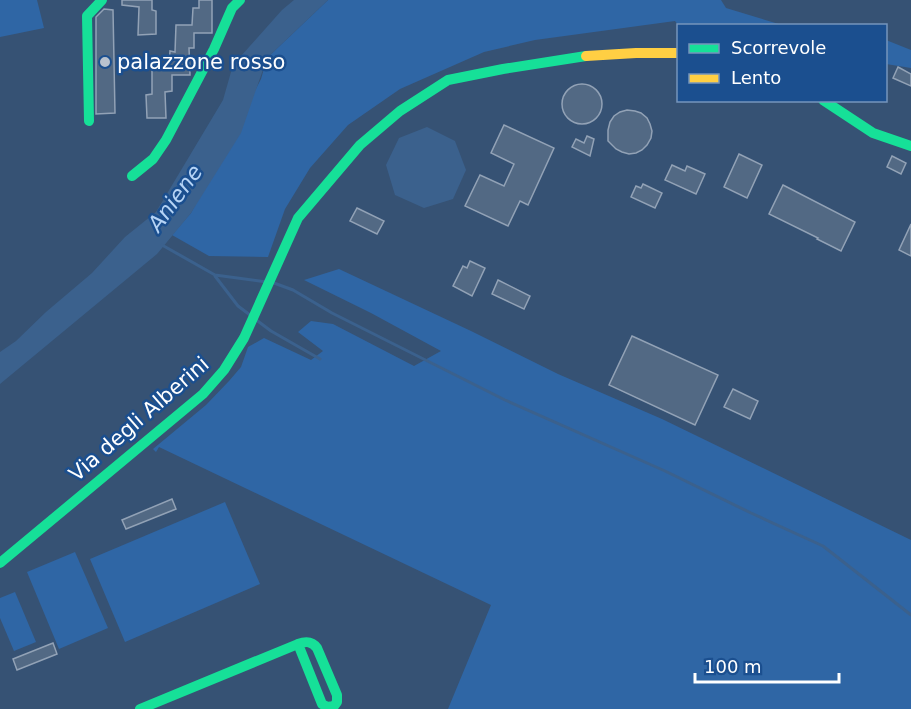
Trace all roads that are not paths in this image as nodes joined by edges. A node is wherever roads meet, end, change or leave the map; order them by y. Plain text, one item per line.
1 (102, 0) edge
2 (240, 0) edge
3 (677, 53) edge
4 (826, 102) edge
5 (89, 121) dead end
6 (911, 146) edge
7 (132, 176) dead end
8 (0, 563) edge
9 (298, 644) junction
10 (140, 709) edge

1 - 5 street
2 - 7 street
3 - 8 street, Via degli Alberini
4 - 6 street
9 - 9 street
9 - 10 street

